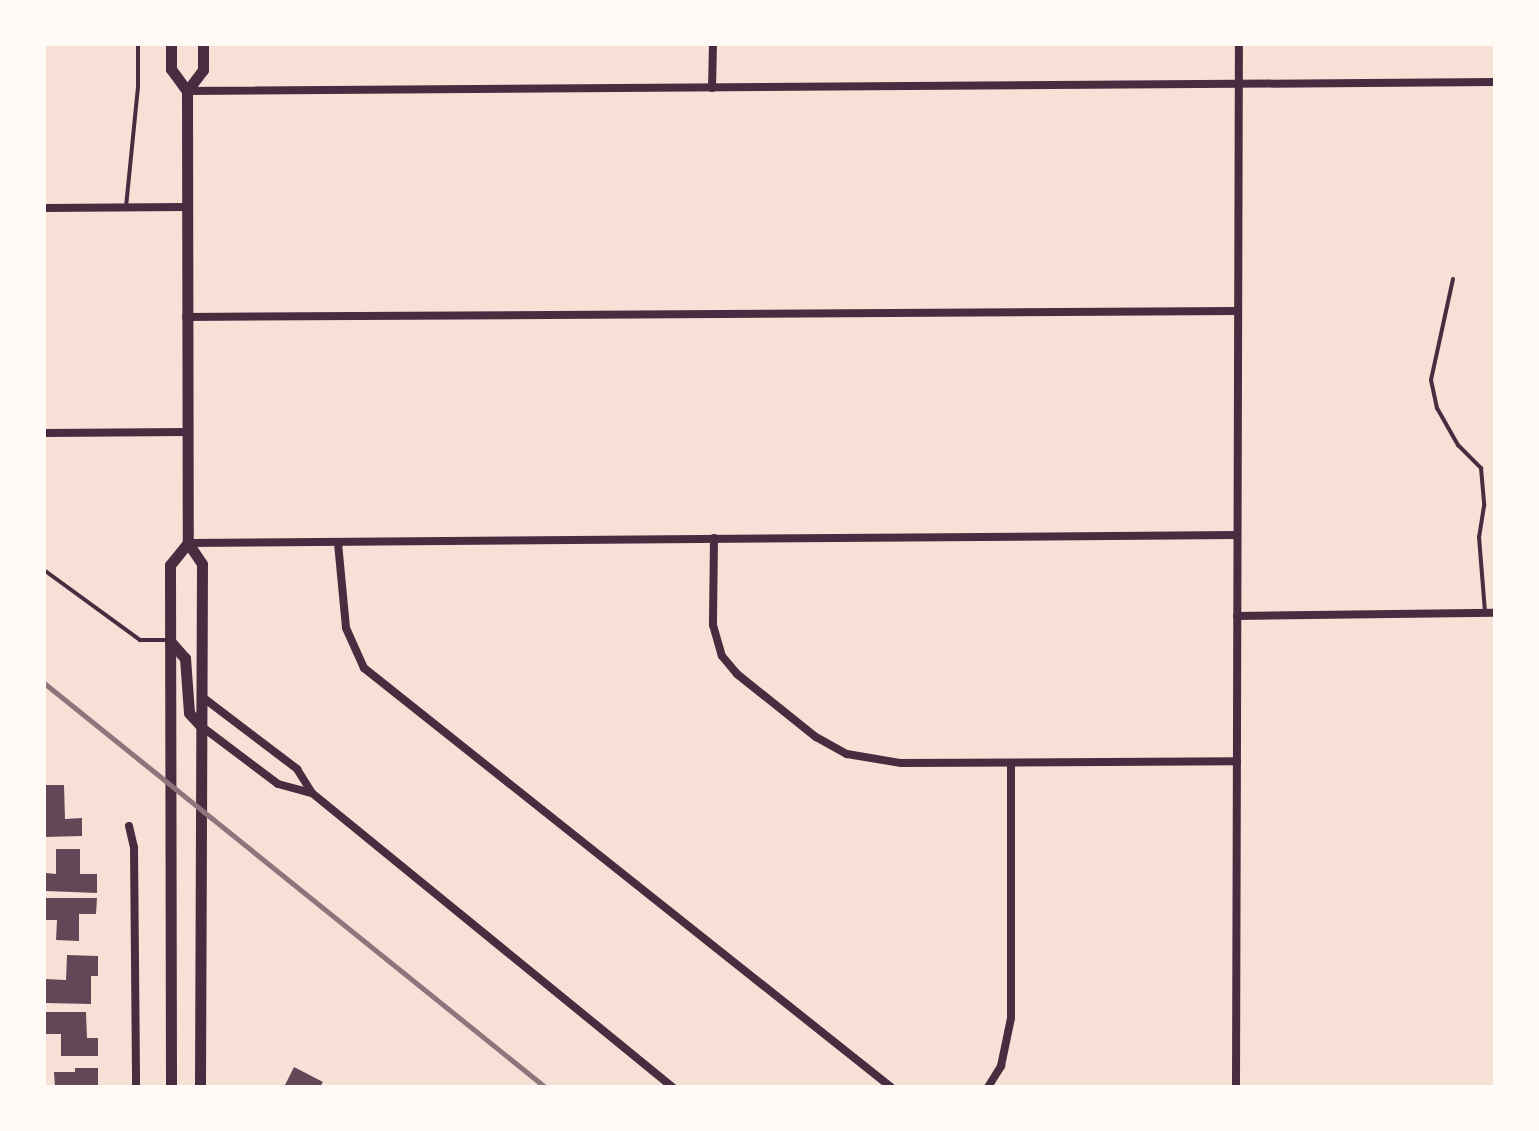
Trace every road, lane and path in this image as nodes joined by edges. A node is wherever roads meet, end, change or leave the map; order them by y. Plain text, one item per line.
1 (138, 44) edge
2 (171, 44) edge
3 (203, 44) edge
4 (713, 44) edge
5 (1239, 44) edge
6 (1495, 82) edge
7 (1239, 84) junction
8 (712, 88) junction
9 (187, 91) junction
10 (126, 207) junction
11 (186, 207) junction
12 (44, 208) edge
13 (1453, 279) dead end
14 (1238, 311) junction
15 (186, 317) junction
16 (187, 432) junction
17 (44, 433) edge
18 (1237, 535) junction
19 (714, 538) junction
20 (188, 543) junction
21 (338, 543) junction
22 (44, 570) edge
23 (1495, 613) edge
24 (1485, 614) junction
25 (1237, 616) junction
26 (170, 641) junction
27 (201, 696) junction
28 (200, 725) junction
29 (1237, 761) junction
30 (1011, 763) junction
31 (312, 793) junction
32 (129, 826) dead end
33 (136, 1087) edge
34 (171, 1087) edge
35 (200, 1087) edge
36 (673, 1087) edge
37 (891, 1087) edge
38 (988, 1087) edge
39 (1236, 1087) edge

1 - 10 lane
2 - 9 main road
3 - 9 main road
4 - 8 street
5 - 7 street
6 - 7 street
7 - 8 street
7 - 14 street
8 - 9 street
9 - 11 main road
10 - 11 street
10 - 12 street
11 - 15 main road
13 - 24 lane
14 - 15 street
14 - 18 street
15 - 16 main road
16 - 17 street
16 - 20 main road
18 - 19 street
18 - 25 street
19 - 21 street
19 - 30 street
20 - 21 street
20 - 26 main road
20 - 27 main road
21 - 37 street
22 - 26 lane
23 - 24 street
24 - 25 street
25 - 29 street
26 - 28 main road
26 - 34 main road
27 - 28 main road
27 - 31 street
28 - 31 street
28 - 35 main road
29 - 30 street
29 - 39 street
30 - 38 street
31 - 36 street
32 - 33 street

